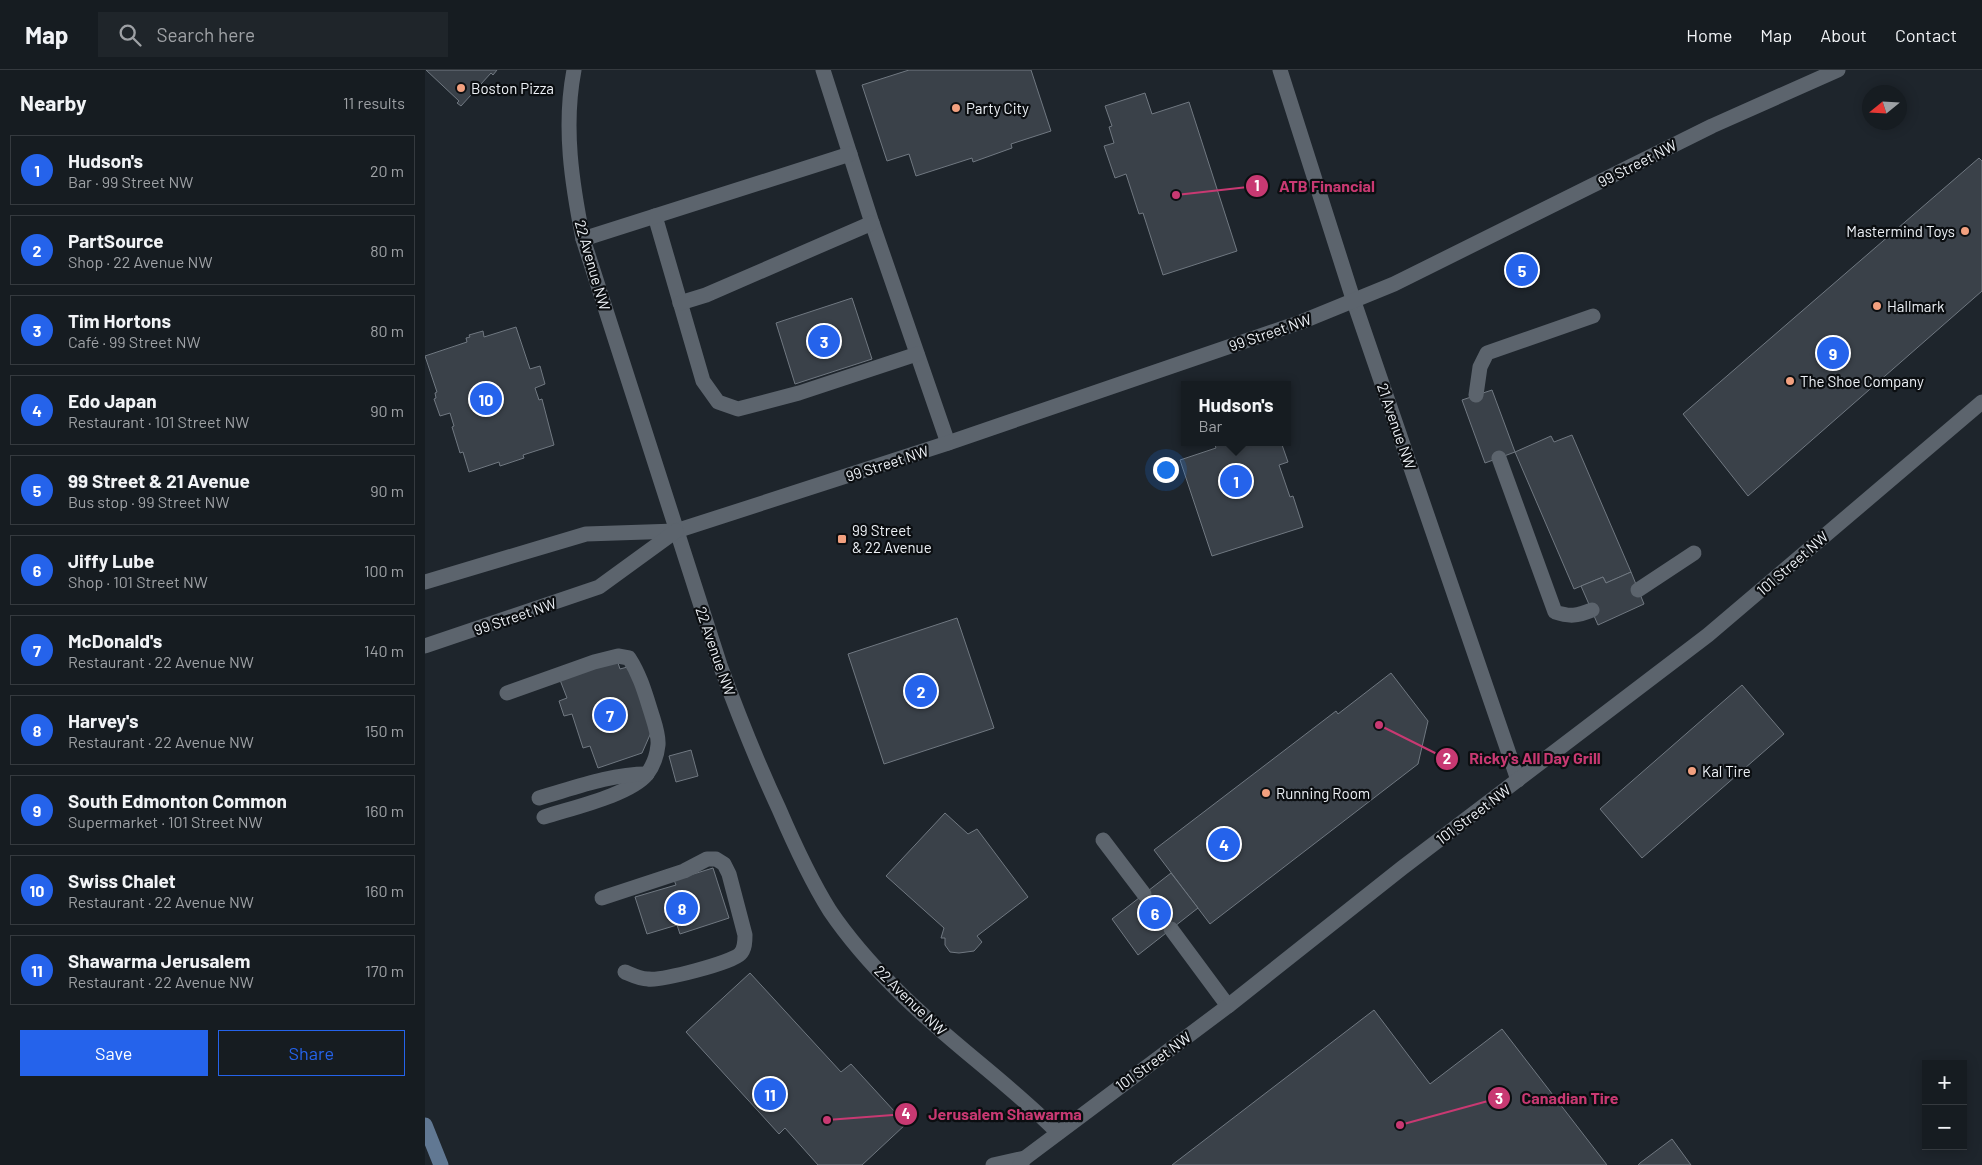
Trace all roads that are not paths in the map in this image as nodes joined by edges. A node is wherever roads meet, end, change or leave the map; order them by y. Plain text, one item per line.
1 (574, 70) edge
2 (823, 70) edge
3 (1280, 70) edge
4 (1838, 70) edge
5 (850, 154) junction
6 (655, 216) junction
7 (873, 223) junction
8 (583, 239) junction
9 (1355, 302) junction
10 (680, 303) junction
11 (1593, 316) dead end
12 (917, 354) junction
13 (1476, 395) dead end
14 (1982, 402) edge
15 (948, 443) junction
16 (1499, 458) dead end
17 (676, 531) junction
18 (1694, 553) dead end
19 (425, 582) edge
20 (1638, 590) dead end
21 (1591, 610) dead end
22 (425, 646) edge
23 (507, 693) dead end
24 (647, 774) junction
25 (1518, 780) junction
26 (539, 798) dead end
27 (544, 817) dead end
28 (1103, 840) dead end
29 (1144, 894) dead end
30 (602, 898) dead end
31 (1171, 930) dead end
32 (625, 972) dead end
33 (1228, 1006) junction
34 (425, 1125) edge
35 (1058, 1132) junction
36 (1023, 1161) edge
37 (441, 1165) edge
38 (993, 1165) edge

1 - 8 street, 22 Avenue NW
2 - 5 street
3 - 9 street, 21 Avenue NW
4 - 9 street, 99 Street NW
5 - 6 street
5 - 7 street
6 - 8 street
6 - 10 street
7 - 10 street
7 - 12 street
8 - 17 street, 22 Avenue NW
9 - 15 street, 99 Street NW
9 - 25 street, 21 Avenue NW
10 - 12 street
11 - 13 street
12 - 15 street
14 - 25 street, 101 Street NW
15 - 17 street, 99 Street NW
16 - 21 street
17 - 19 street, 99 Street NW
17 - 22 street, 99 Street NW
17 - 35 street, 22 Avenue NW
18 - 20 street
23 - 24 street
24 - 26 street
24 - 27 street
25 - 33 street, 101 Street NW
28 - 29 street
30 - 32 street
31 - 33 street
33 - 35 street, 101 Street NW
34 - 37 main road
35 - 36 street, 101 Street NW
36 - 38 street, 101 Street NW

